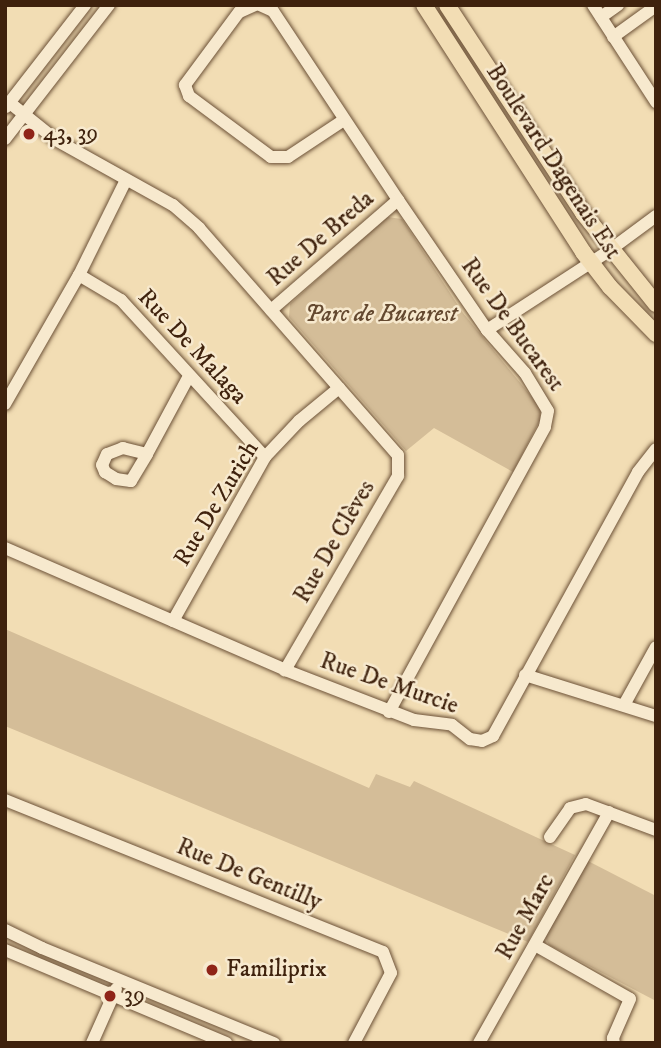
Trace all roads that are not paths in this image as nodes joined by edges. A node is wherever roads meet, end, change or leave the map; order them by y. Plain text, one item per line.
1 (85, 5) edge
2 (109, 5) edge
3 (258, 5) edge
4 (424, 5) edge
5 (447, 5) edge
6 (593, 5) edge
7 (618, 5) edge
8 (656, 6) edge
9 (601, 17) junction
10 (613, 37) junction
11 (656, 102) edge
12 (7, 105) edge
13 (25, 114) junction
14 (344, 120) junction
15 (5, 139) edge
16 (126, 180) junction
17 (398, 200) junction
18 (656, 216) edge
19 (610, 250) junction
20 (590, 263) junction
21 (79, 275) junction
22 (656, 304) edge
23 (271, 310) junction
24 (487, 330) junction
25 (656, 334) edge
26 (189, 376) junction
27 (339, 388) junction
28 (5, 404) edge
29 (656, 449) edge
30 (147, 454) dead end
31 (265, 457) junction
32 (5, 548) edge
33 (173, 621) junction
34 (656, 647) edge
35 (285, 670) junction
36 (525, 675) junction
37 (624, 705) junction
38 (389, 712) junction
39 (656, 716) edge
40 (5, 800) edge
41 (609, 812) junction
42 (656, 830) edge
43 (550, 837) dead end
44 (5, 930) edge
45 (535, 945) junction
46 (5, 950) edge
47 (120, 979) junction
48 (113, 996) junction
49 (92, 1043) edge
50 (226, 1043) edge
51 (274, 1043) edge
52 (354, 1043) edge
53 (479, 1043) edge
54 (614, 1043) edge

1 - 12 street
2 - 13 street
3 - 14 street, Rue De Bucarest
3 - 14 street, Rue De Bucarest
4 - 20 main road, Boulevard Dagenais Est
5 - 19 main road, Boulevard Dagenais Est
6 - 9 street
7 - 9 street
8 - 10 street
9 - 10 street
10 - 11 street
12 - 13 street, Rue De Clèves
13 - 15 street
13 - 16 street, Rue De Clèves
14 - 17 street, Rue De Bucarest
16 - 21 street
16 - 23 street, Rue De Clèves
17 - 23 street, Rue De Breda
17 - 24 street, Rue De Bucarest
18 - 19 street
19 - 20 street
19 - 22 main road, Boulevard Dagenais Est
20 - 24 street
20 - 25 main road, Boulevard Dagenais Est
21 - 26 street, Rue De Malaga
21 - 28 street
23 - 27 street, Rue De Clèves
24 - 38 street, Rue De Bucarest
26 - 30 street
26 - 31 street, Rue De Malaga
27 - 31 street, Rue De Zurich
27 - 35 street, Rue De Clèves
29 - 36 street, Rue De Murcie
31 - 33 street, Rue De Zurich
32 - 33 street, Rue De Murcie
33 - 35 street, Rue De Murcie
34 - 37 street
35 - 38 street, Rue De Murcie
36 - 37 street
36 - 38 street, Rue De Murcie
37 - 39 street
40 - 52 street, Rue De Gentilly
41 - 42 street
41 - 43 street
41 - 45 street, Rue Marc
44 - 47 street
45 - 53 street, Rue Marc
45 - 54 street
46 - 48 street
47 - 48 street
47 - 51 street
48 - 49 street
48 - 50 street

